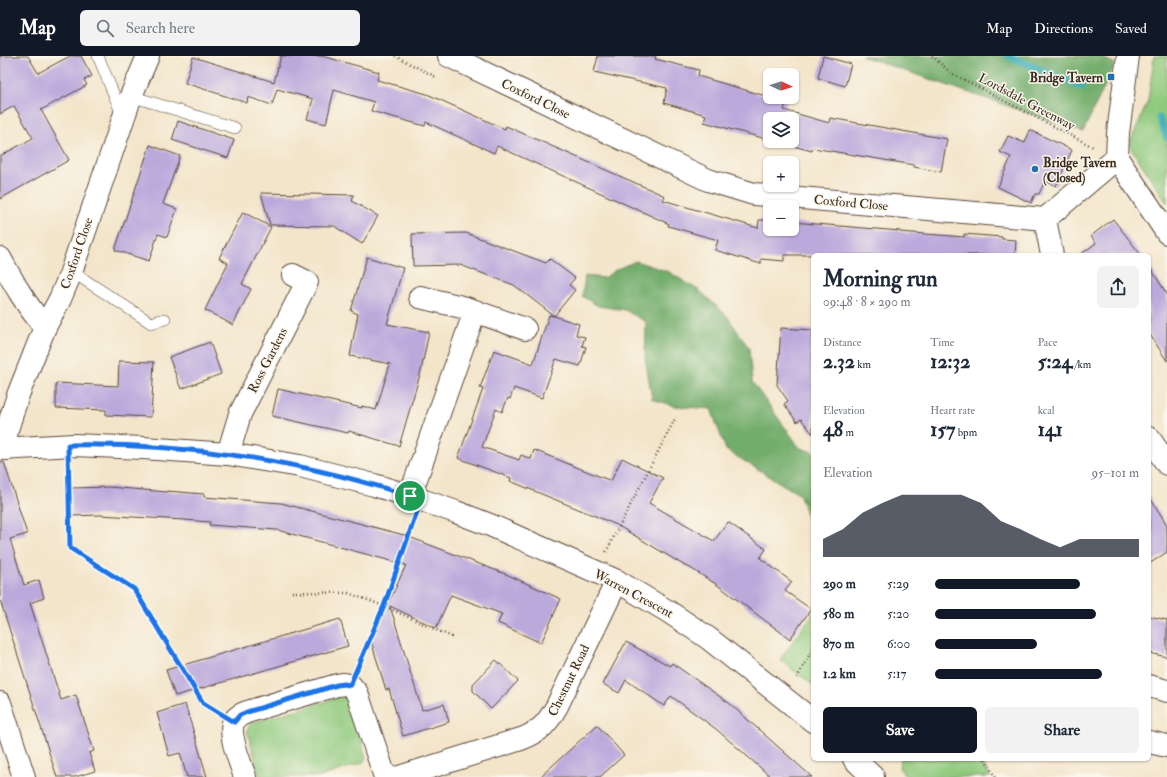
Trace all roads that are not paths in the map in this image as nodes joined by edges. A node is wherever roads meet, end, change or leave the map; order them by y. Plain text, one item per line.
1 (98, 56) edge
2 (148, 56) edge
3 (449, 56) edge
4 (1128, 56) edge
5 (131, 96) junction
6 (124, 120) junction
7 (235, 128) dead end
8 (1117, 158) junction
9 (1045, 219) junction
10 (1167, 232) edge
11 (1052, 253) edge
12 (0, 258) edge
13 (71, 271) junction
14 (293, 275) dead end
15 (6, 283) edge
16 (420, 297) dead end
17 (475, 311) junction
18 (165, 319) dead end
19 (45, 328) junction
20 (525, 328) dead end
21 (1151, 441) edge
22 (4, 449) edge
23 (228, 454) junction
24 (1167, 464) edge
25 (415, 498) junction
26 (617, 581) junction
27 (1151, 687) edge
28 (1167, 691) edge
29 (0, 703) edge
30 (811, 719) edge
31 (1151, 742) edge
32 (1167, 746) edge
33 (856, 761) edge
34 (24, 777) edge
35 (245, 777) edge
36 (385, 777) edge
37 (399, 777) edge
38 (873, 777) edge

1 - 6 lane
2 - 5 street, Coxford Close
3 - 9 street, Coxford Close
4 - 8 street
5 - 6 street, Coxford Close
5 - 7 lane
6 - 13 street, Coxford Close
8 - 9 street
8 - 10 street
9 - 11 street
12 - 15 street
13 - 18 lane
13 - 19 street, Coxford Close
14 - 23 street, Ross Gardens
15 - 19 street
16 - 17 street
17 - 20 street
17 - 25 street
19 - 22 street, Coxford Close
21 - 24 street
22 - 23 street, Warren Crescent
23 - 25 street, Warren Crescent
25 - 26 street, Warren Crescent
26 - 30 street, Warren Crescent
26 - 37 street, Chestnut Road
27 - 28 street
29 - 34 street
31 - 32 street
33 - 38 street
35 - 36 street

